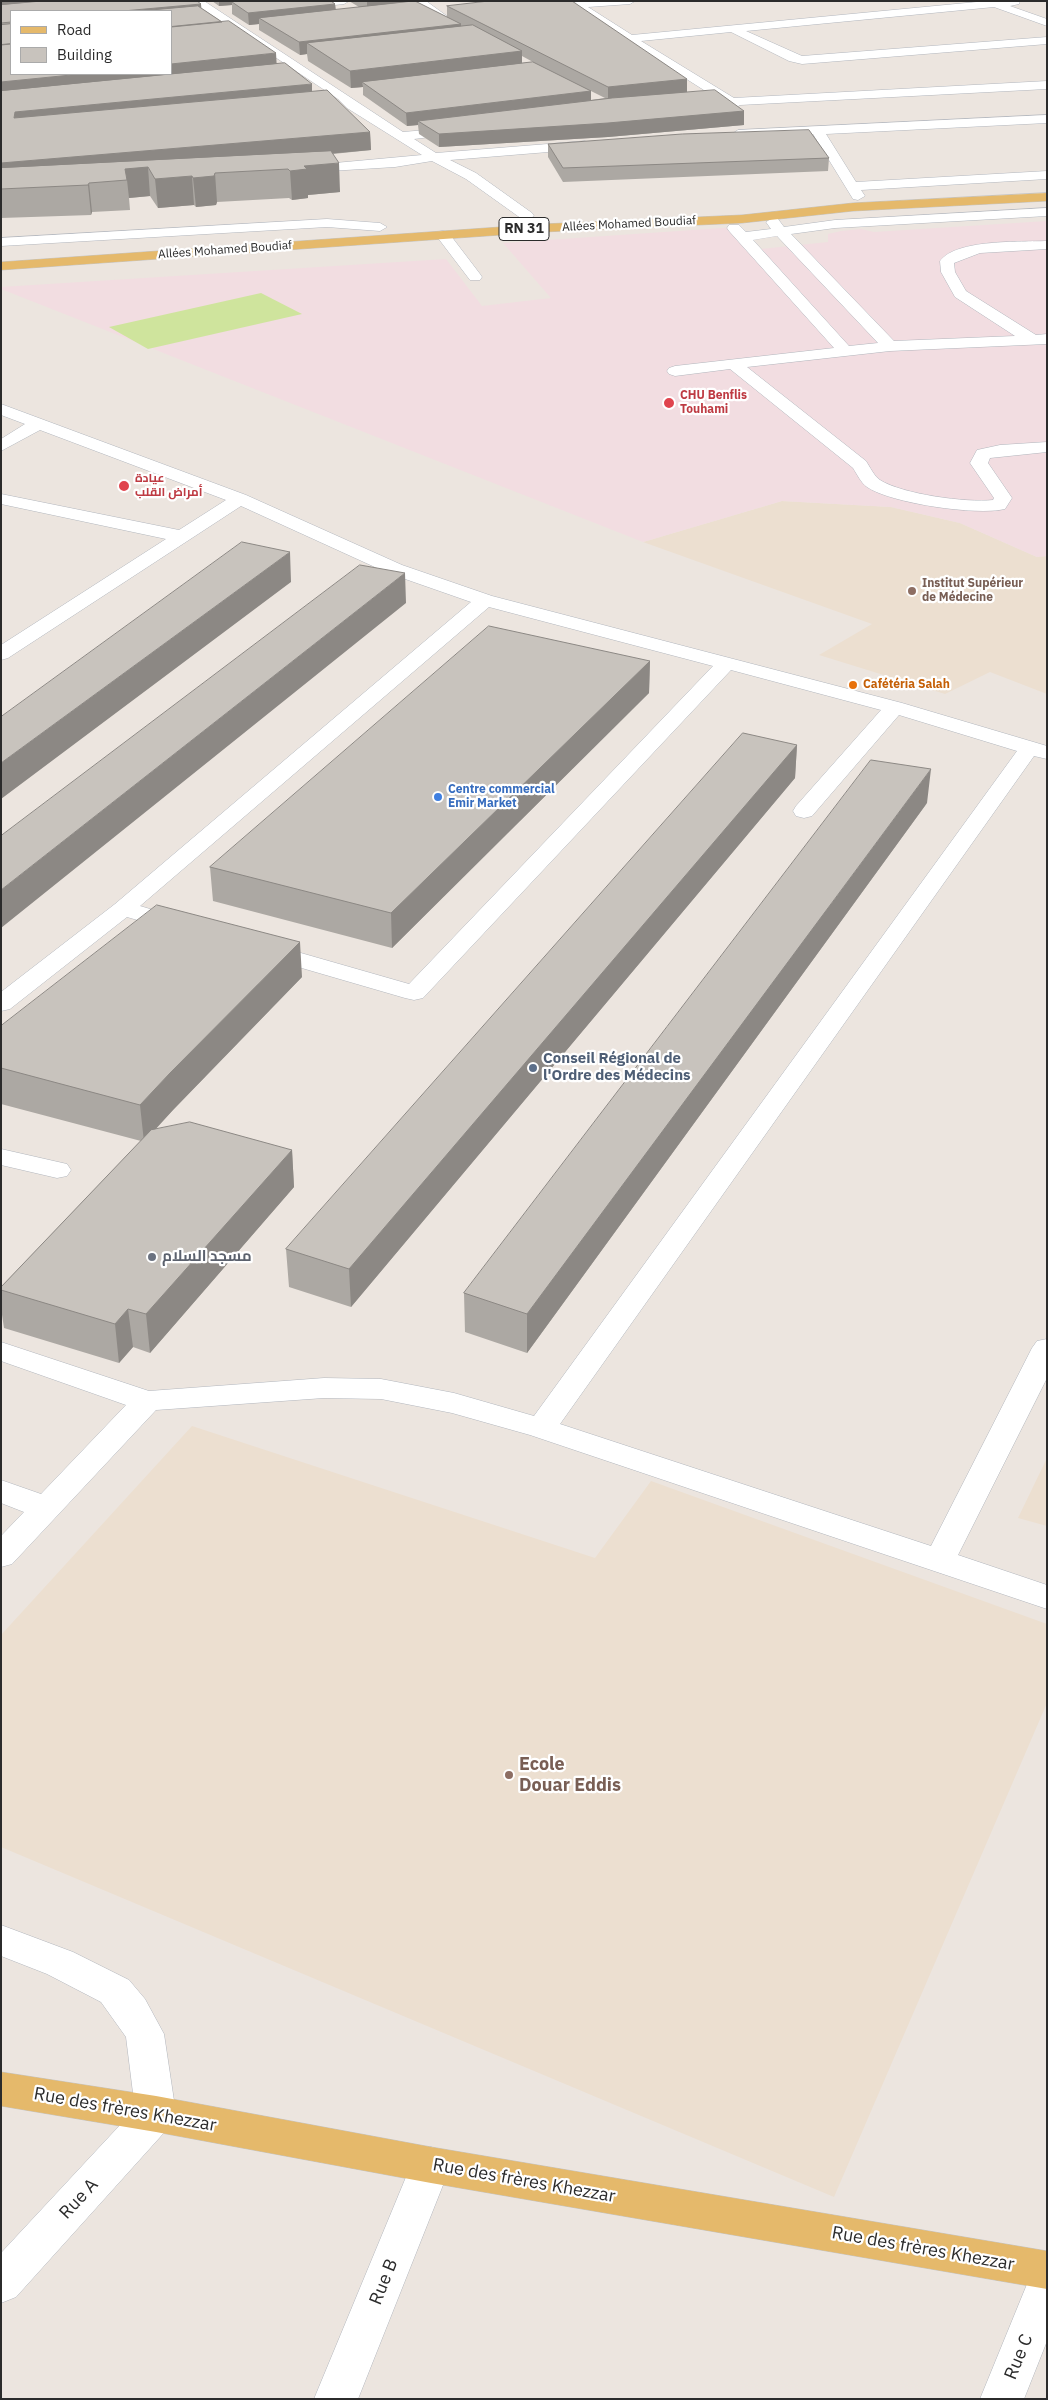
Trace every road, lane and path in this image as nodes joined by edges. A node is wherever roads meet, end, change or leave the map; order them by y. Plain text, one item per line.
1 (196, 1) edge
2 (344, 1) edge
3 (418, 1) edge
4 (630, 1) edge
5 (1015, 2) edge
6 (563, 4) edge
7 (576, 4) junction
8 (995, 4) junction
9 (281, 8) edge
10 (412, 12) edge
11 (234, 13) edge
12 (436, 14) junction
13 (459, 14) edge
14 (216, 15) junction
15 (198, 17) edge
16 (1047, 23) edge
17 (260, 29) edge
18 (734, 29) junction
19 (244, 33) junction
20 (468, 35) edge
21 (229, 37) edge
22 (632, 38) junction
23 (1047, 40) edge
24 (309, 59) edge
25 (290, 62) junction
26 (310, 76) junction
27 (290, 78) edge
28 (1047, 85) edge
29 (362, 94) edge
30 (342, 96) junction
31 (731, 102) junction
32 (352, 105) junction
33 (686, 105) edge
34 (332, 107) edge
35 (745, 111) edge
36 (1047, 119) edge
37 (759, 121) dead end
38 (467, 128) edge
39 (817, 130) junction
40 (772, 131) junction
41 (722, 135) edge
42 (403, 136) junction
43 (603, 144) edge
44 (434, 157) junction
45 (286, 171) edge
46 (1047, 176) edge
47 (1047, 186) edge
48 (854, 191) junction
49 (1047, 197) edge
50 (798, 199) dead end
51 (762, 200) dead end
52 (700, 203) dead end
53 (924, 204) junction
54 (614, 210) dead end
55 (1047, 212) edge
56 (527, 216) junction
57 (772, 216) junction
58 (940, 218) junction
59 (720, 220) junction
60 (380, 227) junction
61 (781, 232) junction
62 (443, 235) junction
63 (743, 237) junction
64 (1, 242) edge
65 (1047, 245) edge
66 (1, 251) edge
67 (1, 266) edge
68 (475, 277) dead end
69 (1040, 340) edge
70 (890, 346) junction
71 (846, 352) junction
72 (734, 365) junction
73 (675, 371) dead end
74 (1, 409) edge
75 (38, 423) junction
76 (1, 446) edge
77 (1047, 447) edge
78 (1, 499) edge
79 (240, 499) junction
80 (180, 536) junction
81 (485, 600) junction
82 (1, 654) edge
83 (726, 664) junction
84 (895, 708) junction
85 (1038, 750) edge
86 (804, 810) dead end
87 (123, 909) junction
88 (198, 931) edge
89 (245, 944) edge
90 (1, 1004) edge
91 (1, 1157) edge
92 (58, 1170) dead end
93 (1047, 1348) edge
94 (1, 1351) edge
95 (147, 1401) junction
96 (541, 1428) junction
97 (1, 1491) edge
98 (45, 1508) junction
99 (1, 1556) edge
100 (940, 1560) junction
101 (1047, 1597) edge
102 (1, 1940) edge
103 (1, 2089) edge
104 (156, 2114) junction
105 (431, 2165) junction
106 (1047, 2270) edge
107 (1, 2283) edge
108 (1047, 2286) edge
109 (336, 2399) edge
110 (1002, 2399) edge

1 - 14 street
2 - 9 street
3 - 12 street
4 - 7 street
5 - 8 street
6 - 7 street
7 - 22 street
8 - 16 street
8 - 18 street
10 - 12 street
11 - 14 street
12 - 13 street
12 - 20 street
14 - 15 street
14 - 19 street
17 - 19 street
18 - 22 street
18 - 23 street
19 - 21 street
19 - 25 street
22 - 31 street
24 - 25 street
25 - 26 street
26 - 27 street
26 - 30 street
28 - 31 street
29 - 30 street
30 - 32 street
31 - 33 street
31 - 35 street
32 - 34 street
32 - 42 street
36 - 39 street
37 - 40 street
38 - 42 street
39 - 40 street
39 - 48 street
40 - 41 street
42 - 44 street
43 - 44 street
44 - 45 street
44 - 56 street
46 - 48 street
47 - 48 main road
48 - 50 main road
49 - 53 main road, Allées Mohamed Boudiaf / RN 31
51 - 57 main road
52 - 59 main road
53 - 57 main road, Allées Mohamed Boudiaf / RN 31
53 - 58 main road
54 - 56 main road, Allées Mohamed Boudiaf / RN 31
55 - 58 street
56 - 60 main road, Allées Mohamed Boudiaf / RN 31
57 - 59 main road, Allées Mohamed Boudiaf / RN 31
57 - 61 street
58 - 61 street
59 - 62 main road, Allées Mohamed Boudiaf / RN 31
59 - 63 street
60 - 64 street
60 - 66 main road, Allées Mohamed Boudiaf / RN 31
61 - 63 street
61 - 70 street
62 - 67 main road, Allées Mohamed Boudiaf / RN 31
62 - 68 street
63 - 71 street
65 - 69 street
69 - 70 street
70 - 71 street
71 - 72 street
72 - 73 street
72 - 77 street
74 - 75 street
75 - 76 street
75 - 79 street
78 - 80 street
79 - 80 street
79 - 81 street
80 - 82 street
81 - 83 street
81 - 87 street
83 - 84 street
83 - 89 street
84 - 85 street
84 - 86 street
85 - 96 street
87 - 88 street
87 - 90 street
91 - 92 street
93 - 100 street
94 - 95 street
95 - 96 street
95 - 98 street
96 - 100 street
97 - 98 street
98 - 99 street
100 - 101 street
102 - 104 street
103 - 104 main road, Rue des frères Khezzar
104 - 105 main road, Rue des frères Khezzar
104 - 107 street, Rue A
105 - 106 main road, Rue des frères Khezzar
105 - 109 street, Rue B
108 - 110 street, Rue C

